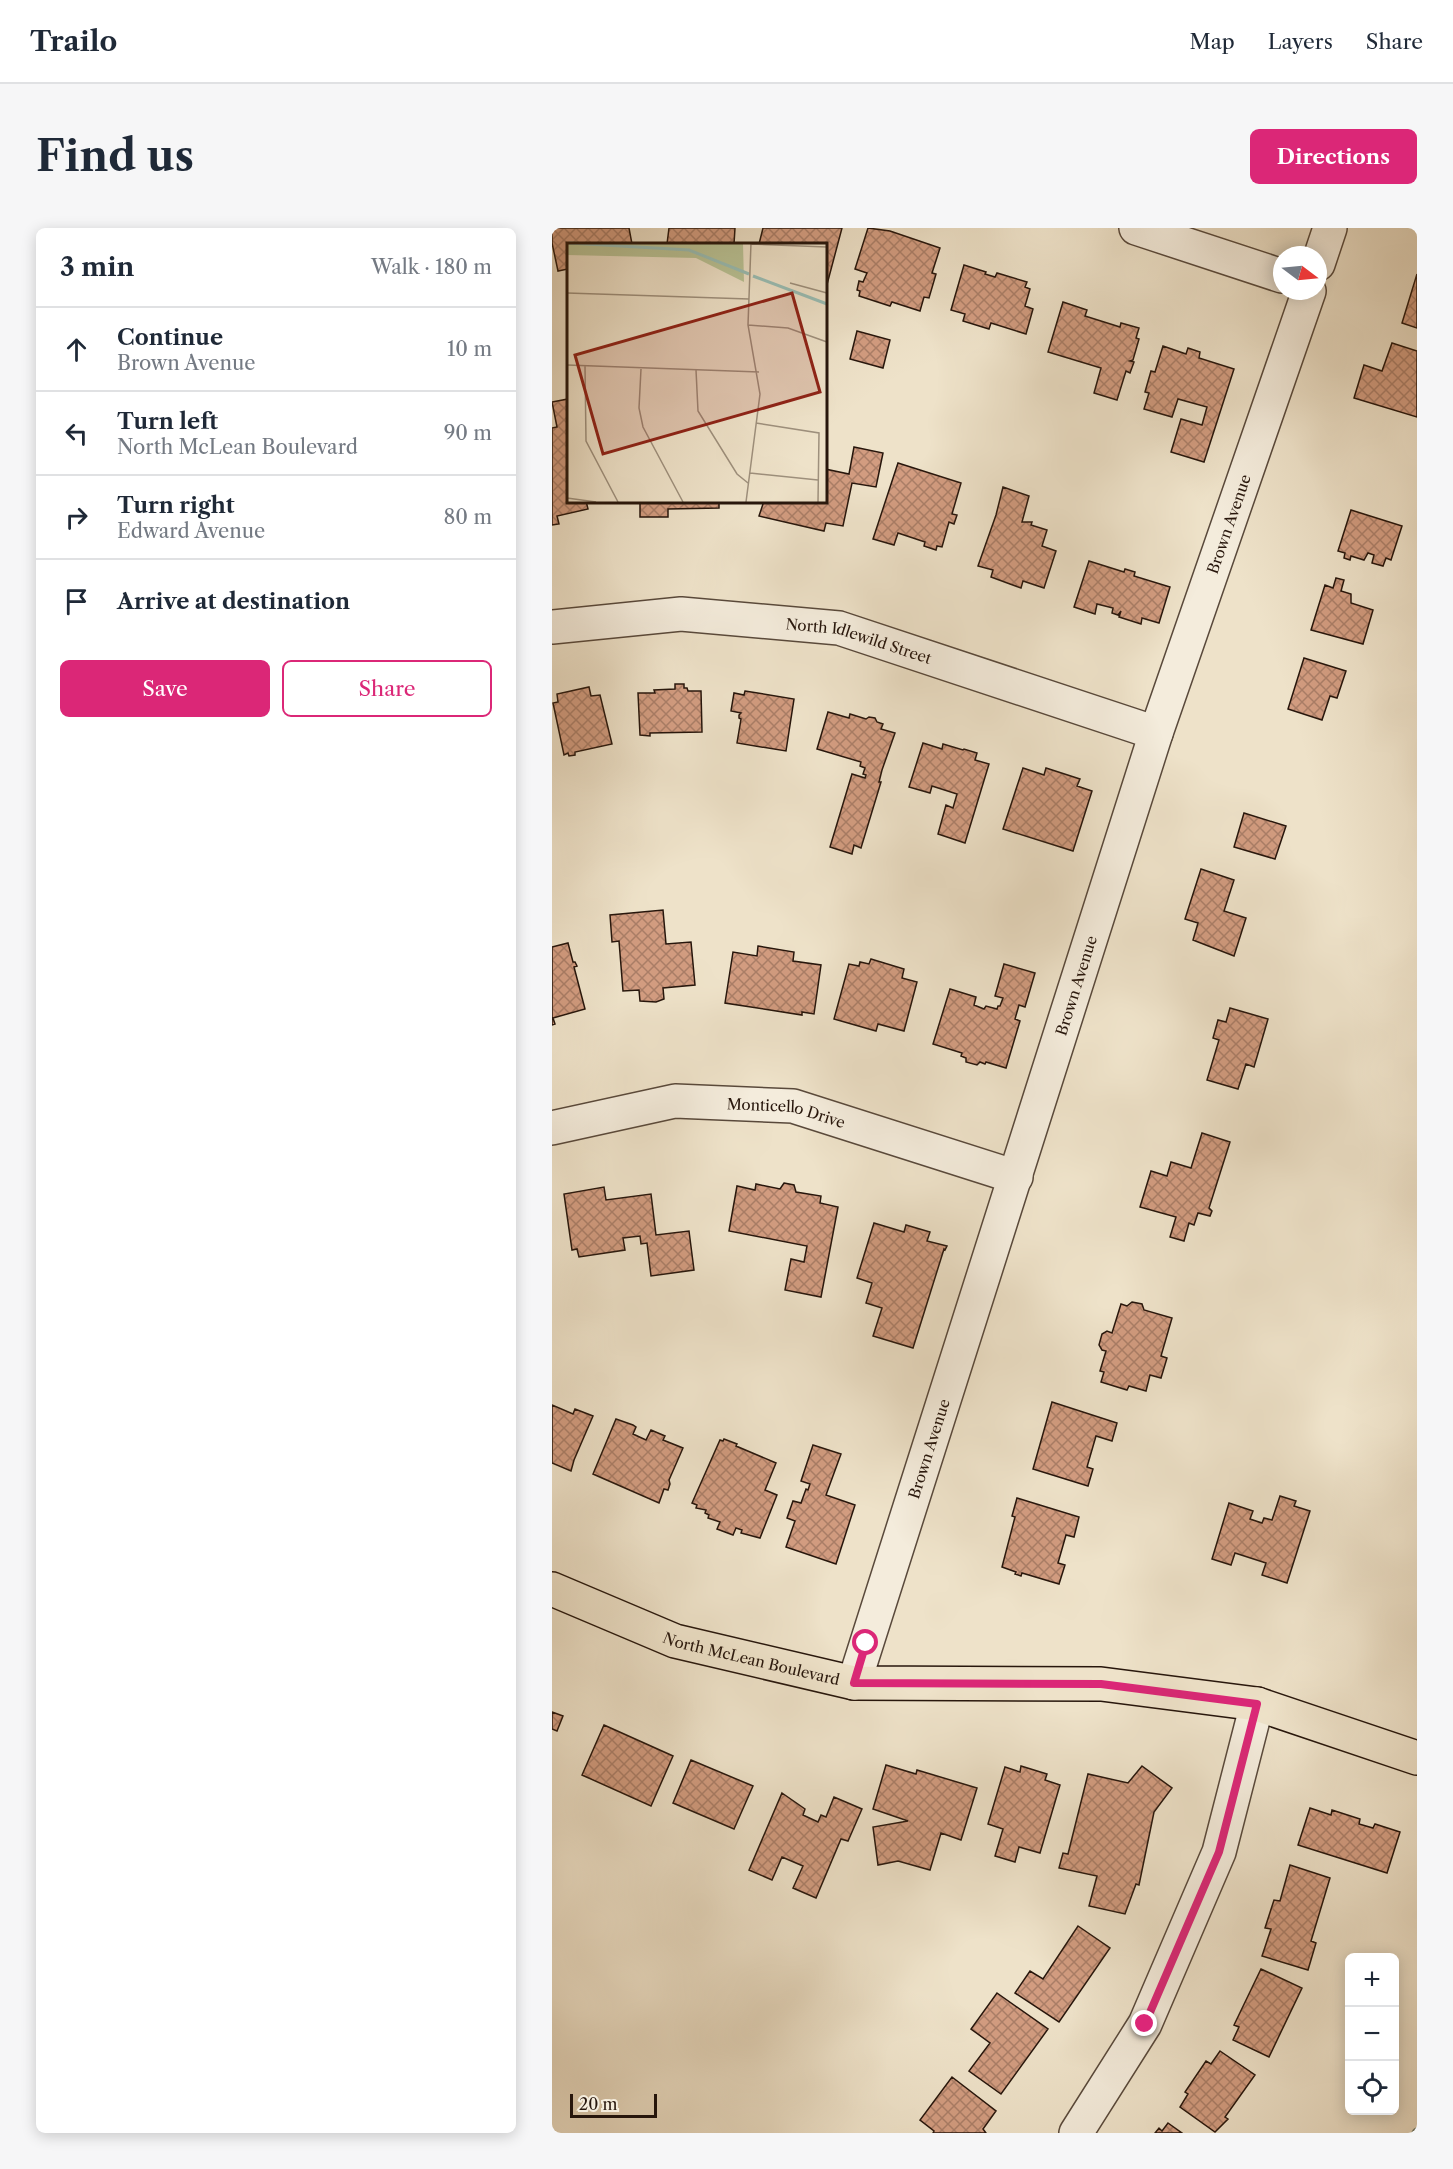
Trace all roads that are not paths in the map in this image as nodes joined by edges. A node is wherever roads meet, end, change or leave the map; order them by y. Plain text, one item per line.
1 (1136, 228) edge
2 (1330, 228) edge
3 (1324, 246) edge
4 (1273, 273) edge
5 (1306, 300) edge
6 (552, 627) edge
7 (1156, 734) junction
8 (552, 1128) edge
9 (1016, 1178) junction
10 (552, 1589) edge
11 (854, 1683) junction
12 (1257, 1704) junction
13 (1417, 1758) edge
14 (1076, 2133) edge

1 - 4 street
2 - 3 street
5 - 7 street, Brown Avenue
6 - 7 street, North Idlewild Street
7 - 9 street, Brown Avenue
8 - 9 street, Monticello Drive
9 - 11 street, Brown Avenue
10 - 11 main road, North McLean Boulevard
11 - 12 main road, North McLean Boulevard
12 - 13 main road, North McLean Boulevard
12 - 14 street

